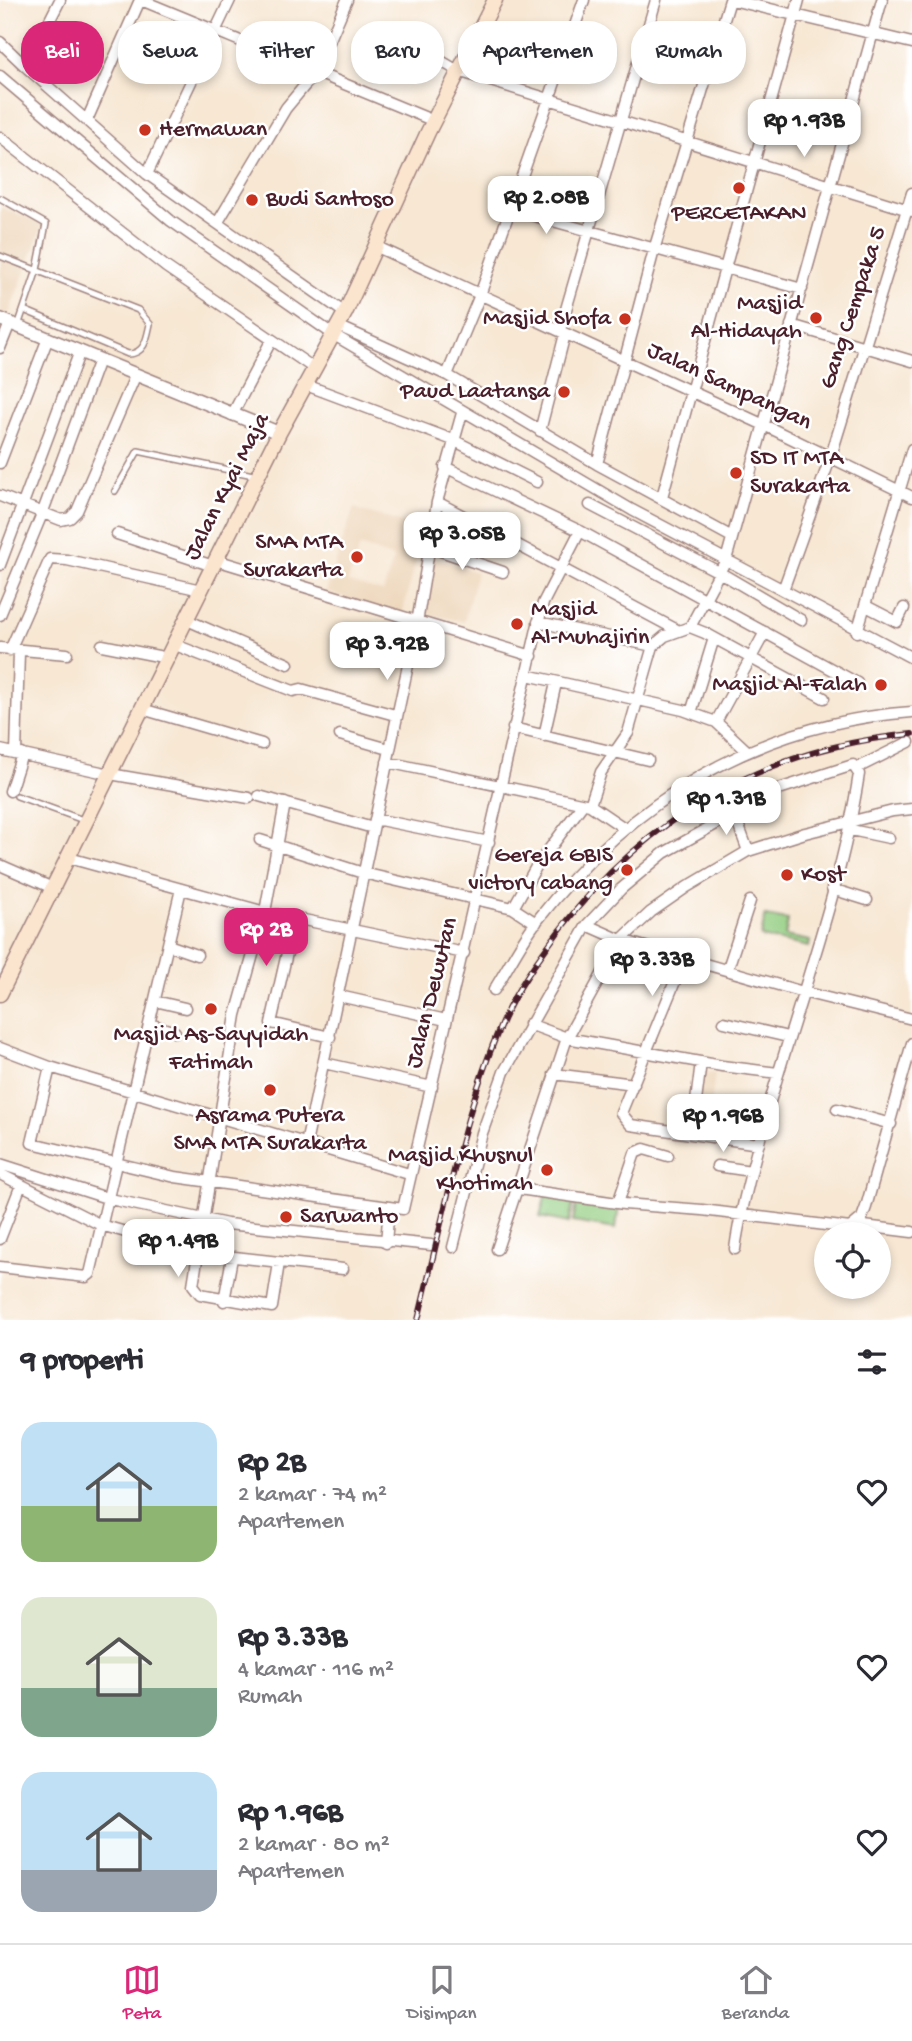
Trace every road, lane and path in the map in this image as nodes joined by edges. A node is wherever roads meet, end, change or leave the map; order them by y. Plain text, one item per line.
1 (60, 0) edge
2 (230, 0) edge
3 (347, 0) edge
4 (495, 0) edge
5 (584, 0) edge
6 (656, 0) edge
7 (731, 0) edge
8 (799, 0) edge
9 (882, 0) edge
10 (145, 1) edge
11 (795, 13) junction
12 (49, 21) edge
13 (190, 21) edge
14 (220, 21) edge
15 (484, 21) edge
16 (337, 23) edge
17 (873, 31) junction
18 (0, 42) edge
19 (912, 43) edge
20 (21, 61) edge
21 (444, 63) edge
22 (458, 71) joint
23 (0, 76) edge
24 (337, 82) edge
25 (46, 84) edge
26 (189, 84) edge
27 (306, 84) edge
28 (499, 84) edge
29 (550, 100) junction
30 (87, 120) junction
31 (621, 120) junction
32 (433, 130) junction
33 (0, 137) edge
34 (687, 142) junction
35 (757, 162) junction
36 (147, 174) junction
37 (833, 184) junction
38 (912, 193) edge
39 (0, 198) edge
40 (509, 209) junction
41 (910, 210) edge
42 (218, 222) junction
43 (589, 231) junction
44 (375, 246) junction
45 (654, 250) junction
46 (0, 256) edge
47 (37, 270) junction
48 (727, 270) junction
49 (802, 289) junction
50 (480, 295) junction
51 (24, 310) junction
52 (9, 323) edge
53 (339, 324) junction
54 (791, 326) junction
55 (562, 332) junction
56 (48, 338) junction
57 (271, 341) junction
58 (863, 345) junction
59 (0, 348) edge
60 (80, 351) junction
61 (99, 360) junction
62 (623, 360) junction
63 (912, 361) edge
64 (314, 369) junction
65 (136, 374) junction
66 (447, 375) junction
67 (306, 385) junction
68 (689, 392) junction
69 (462, 413) junction
70 (232, 415) junction
71 (764, 425) junction
72 (540, 431) junction
73 (279, 433) junction
74 (453, 440) junction
75 (912, 449) edge
76 (830, 459) junction
77 (0, 463) edge
78 (597, 464) junction
79 (445, 467) junction
80 (258, 476) junction
81 (537, 482) dead end
82 (115, 491) dead end
83 (900, 491) junction
84 (0, 496) edge
85 (662, 497) junction
86 (912, 497) edge
87 (437, 502) junction
88 (590, 505) dead end
89 (22, 506) junction
90 (42, 514) junction
91 (580, 531) junction
92 (117, 534) dead end
93 (732, 537) junction
94 (429, 547) junction
95 (726, 560) junction
96 (214, 563) junction
97 (0, 565) edge
98 (564, 567) junction
99 (503, 572) dead end
100 (719, 572) junction
101 (201, 590) junction
102 (783, 590) junction
103 (705, 599) junction
104 (866, 606) junction
105 (904, 608) dead end
106 (0, 615) edge
107 (187, 620) junction
108 (801, 620) dead end
109 (538, 622) junction
110 (417, 623) junction
111 (690, 627) junction
112 (677, 630) junction
113 (765, 632) junction
114 (857, 632) junction
115 (714, 638) junction
116 (102, 645) dead end
117 (653, 646) junction
118 (9, 650) edge
119 (171, 651) junction
120 (67, 654) dead end
121 (532, 656) junction
122 (752, 658) junction
123 (912, 659) edge
124 (288, 664) dead end
125 (527, 675) junction
126 (556, 683) junction
127 (856, 684) dead end
128 (824, 698) dead end
129 (639, 700) junction
130 (142, 709) junction
131 (912, 712) edge
132 (691, 713) junction
133 (395, 715) junction
134 (716, 722) junction
135 (513, 728) junction
136 (340, 735) dead end
137 (544, 736) junction
138 (909, 742) dead end
139 (262, 744) dead end
140 (389, 748) junction
141 (0, 750) edge
142 (746, 750) junction
143 (19, 753) junction
144 (615, 753) junction
145 (648, 760) dead end
146 (387, 762) junction
147 (857, 768) junction
148 (110, 774) junction
149 (500, 787) junction
150 (14, 794) joint
151 (285, 803) junction
152 (587, 805) junction
153 (912, 809) edge
154 (734, 813) junction
155 (87, 821) junction
156 (374, 823) junction
157 (851, 826) junction
158 (624, 828) junction
159 (889, 838) dead end
160 (260, 840) dead end
161 (489, 842) junction
162 (277, 846) junction
163 (748, 851) junction
164 (69, 858) junction
165 (0, 865) edge
166 (363, 873) junction
167 (55, 889) junction
168 (181, 889) junction
169 (832, 889) junction
170 (477, 899) junction
171 (866, 900) dead end
172 (750, 901) dead end
173 (513, 908) junction
174 (265, 912) junction
175 (295, 918) junction
176 (536, 923) junction
177 (587, 925) junction
178 (352, 931) junction
179 (621, 940) junction
180 (168, 945) junction
181 (464, 953) junction
182 (197, 955) dead end
183 (685, 957) junction
184 (728, 968) junction
185 (494, 990) dead end
186 (803, 992) junction
187 (0, 994) edge
188 (339, 996) junction
189 (155, 1001) junction
190 (185, 1008) dead end
191 (912, 1018) edge
192 (446, 1020) junction
193 (724, 1023) dead end
194 (150, 1024) junction
195 (529, 1024) junction
196 (175, 1032) dead end
197 (330, 1037) junction
198 (788, 1037) junction
199 (567, 1038) junction
200 (912, 1043) edge
201 (0, 1048) edge
202 (649, 1051) junction
203 (701, 1062) junction
204 (324, 1063) junction
205 (50, 1067) junction
206 (778, 1073) junction
207 (554, 1074) junction
208 (634, 1084) junction
209 (432, 1087) junction
210 (134, 1091) junction
211 (836, 1109) dead end
212 (218, 1116) junction
213 (891, 1124) junction
214 (692, 1133) junction
215 (306, 1144) junction
216 (759, 1144) junction
217 (668, 1156) dead end
218 (0, 1164) edge
219 (115, 1165) junction
220 (717, 1166) dead end
221 (751, 1171) junction
222 (0, 1174) edge
223 (409, 1174) junction
224 (211, 1182) junction
225 (21, 1185) junction
226 (519, 1189) junction
227 (110, 1199) junction
228 (618, 1203) junction
229 (389, 1207) junction
230 (740, 1214) junction
231 (205, 1219) junction
232 (859, 1222) edge
233 (101, 1225) junction
234 (814, 1225) edge
235 (891, 1231) edge
236 (912, 1232) edge
237 (0, 1240) edge
238 (386, 1243) junction
239 (431, 1245) dead end
240 (453, 1247) dead end
241 (497, 1249) dead end
242 (735, 1250) dead end
243 (199, 1253) junction
244 (232, 1258) junction
245 (279, 1263) junction
246 (0, 1266) edge
247 (343, 1269) dead end
248 (225, 1301) junction

1 - 12 street
2 - 14 street
3 - 16 street
4 - 15 main road, Jalan Kyai Maja
5 - 29 street
6 - 31 street
7 - 11 street
7 - 34 street
8 - 11 street
9 - 17 street
10 - 13 street
10 - 30 street
11 - 17 street
11 - 35 street
17 - 19 street
17 - 37 street
18 - 20 street
21 - 22 street
22 - 32 main road, Jalan Kyai Maja
23 - 53 street
24 - 32 street
25 - 30 street
26 - 36 street
27 - 42 street
28 - 29 street
29 - 31 street
29 - 40 street
30 - 36 street
31 - 34 street
31 - 43 street
32 - 44 main road, Jalan Kyai Maja
33 - 57 street
34 - 35 street
34 - 45 street
35 - 37 street
35 - 48 street
36 - 42 street
37 - 41 street
37 - 49 street
38 - 41 street, Gang Cempaka 5
39 - 47 lane
40 - 43 street
40 - 50 street
41 - 58 street, Gang Cempaka 5
42 - 53 street
43 - 45 street
43 - 55 street
44 - 50 street, Jalan Sampangan
44 - 53 main road, Jalan Kyai Maja
45 - 48 street
45 - 62 street
46 - 47 lane
47 - 51 lane
47 - 51 lane
48 - 49 street
48 - 68 street
49 - 54 street
50 - 55 street, Jalan Sampangan
50 - 66 street
51 - 52 lane
52 - 56 street
52 - 59 street
53 - 64 main road, Jalan Kyai Maja
53 - 66 street
53 - 69 street
54 - 58 street
54 - 71 street
55 - 62 street, Jalan Sampangan
55 - 72 street
56 - 60 street
56 - 77 street
57 - 64 street
57 - 70 street
58 - 63 street
58 - 76 street, Gang Cempaka 5
60 - 61 street
60 - 89 street
61 - 65 street
61 - 90 street
62 - 68 street, Jalan Sampangan
62 - 78 street
64 - 67 main road, Jalan Kyai Maja
65 - 70 street
65 - 90 street
66 - 72 street
67 - 73 main road, Jalan Kyai Maja
67 - 74 street
68 - 71 street, Jalan Sampangan
68 - 85 street
69 - 74 street
69 - 95 street
70 - 73 street
71 - 76 street, Jalan Sampangan
71 - 93 street
72 - 78 street
73 - 80 main road, Jalan Kyai Maja
74 - 79 street
74 - 81 street
75 - 83 street
76 - 83 street, Jalan Sampangan
76 - 102 street, Gang Cempaka 5
78 - 85 street
79 - 87 street
79 - 91 street
80 - 82 lane
80 - 96 main road, Jalan Kyai Maja
83 - 86 street, Jalan Sampangan
83 - 104 street
84 - 89 street
85 - 93 street
87 - 94 street
87 - 98 street
88 - 100 street
89 - 90 street
89 - 97 street
90 - 106 street
91 - 98 street, Jalan Dewutan
91 - 103 street
92 - 96 street
93 - 95 street
94 - 99 street
94 - 110 street
95 - 100 street
95 - 102 street
96 - 101 main road, Jalan Kyai Maja
96 - 110 street
98 - 109 street, Jalan Dewutan
98 - 112 street
100 - 103 street
100 - 108 street
101 - 107 main road, Jalan Kyai Maja
101 - 118 street
102 - 114 street
103 - 111 street
103 - 113 street
104 - 105 street
104 - 114 street
107 - 119 main road, Jalan Kyai Maja
107 - 124 street
109 - 117 street
109 - 121 street, Jalan Dewutan
110 - 121 street
110 - 133 street
111 - 112 street
111 - 115 street
112 - 117 street
113 - 122 street
113 - 127 street
114 - 123 street
115 - 122 street
115 - 132 street
116 - 119 street
117 - 129 street
118 - 120 street
118 - 143 street
119 - 130 main road, Jalan Kyai Maja
119 - 133 street
121 - 125 street, Jalan Dewutan
122 - 128 street
122 - 134 street
125 - 126 street
125 - 135 street, Jalan Dewutan
126 - 129 street
126 - 137 street
129 - 132 street
129 - 144 street
130 - 139 street
130 - 148 main road, Jalan Kyai Maja
131 - 142 street
132 - 134 street
133 - 140 street
134 - 142 street
135 - 137 street
135 - 149 street, Jalan Dewutan
136 - 140 street
137 - 144 street
138 - 147 street
140 - 146 street
141 - 143 street
142 - 158 street
143 - 148 street
143 - 150 street
144 - 145 street
144 - 152 street
146 - 149 street
146 - 156 street
147 - 154 street
147 - 157 street
148 - 151 street
148 - 155 main road, Jalan Kyai Maja
149 - 152 street
149 - 161 street, Jalan Dewutan
150 - 155 lane
151 - 156 street
151 - 162 street
152 - 158 street
152 - 173 street
153 - 157 street
154 - 163 street
154 - 177 street
155 - 164 main road, Jalan Kyai Maja
156 - 161 street
156 - 166 street
157 - 159 street
157 - 163 street
157 - 169 street
158 - 176 street
160 - 162 street
161 - 170 street, Jalan Dewutan
162 - 166 street
162 - 174 street
163 - 179 street
164 - 167 main road, Jalan Kyai Maja
164 - 168 street
165 - 167 street
166 - 170 street
166 - 178 street
167 - 187 main road, Jalan Kyai Maja
168 - 174 street
168 - 180 street
169 - 171 street
169 - 186 street
170 - 173 street
170 - 181 street, Jalan Dewutan
172 - 184 street
173 - 176 street
174 - 175 street
174 - 212 street
175 - 178 street
175 - 197 street
176 - 185 street
177 - 179 street
177 - 195 street
178 - 181 street
178 - 188 street
179 - 183 street
179 - 199 street
180 - 182 street
180 - 189 street
181 - 192 street, Jalan Dewutan
183 - 184 street
183 - 202 street
184 - 186 street
186 - 191 street
186 - 198 street
188 - 192 street
188 - 197 street
189 - 190 street
189 - 194 street
192 - 209 street, Jalan Dewutan
193 - 198 street
194 - 196 street
194 - 210 street
195 - 199 street
195 - 240 street
197 - 204 street
198 - 206 street
199 - 202 street
199 - 207 street
200 - 213 street
201 - 205 street
202 - 203 street
202 - 208 street
203 - 206 street
203 - 214 street
204 - 209 street
204 - 215 street
205 - 210 street
205 - 219 street
206 - 216 street
207 - 208 street
207 - 226 street
208 - 214 street
209 - 223 street, Jalan Dewutan
210 - 212 street
210 - 219 street
211 - 213 street
212 - 215 street
212 - 224 street
213 - 232 street
214 - 216 street
215 - 223 street
216 - 221 street
217 - 228 street
218 - 227 street
219 - 224 street
219 - 227 street
220 - 221 street
221 - 230 street
222 - 225 street
223 - 229 street, Jalan Dewutan
224 - 229 street
224 - 231 street
225 - 233 street
225 - 237 street
226 - 228 street
226 - 241 street
227 - 231 street
227 - 233 street
228 - 230 street
229 - 238 street
230 - 234 street
230 - 242 street
231 - 238 street
231 - 243 street
233 - 243 street
233 - 246 street
235 - 236 street
238 - 239 street
243 - 244 street
243 - 248 street
244 - 245 street
244 - 248 street
245 - 247 street
245 - 248 street

